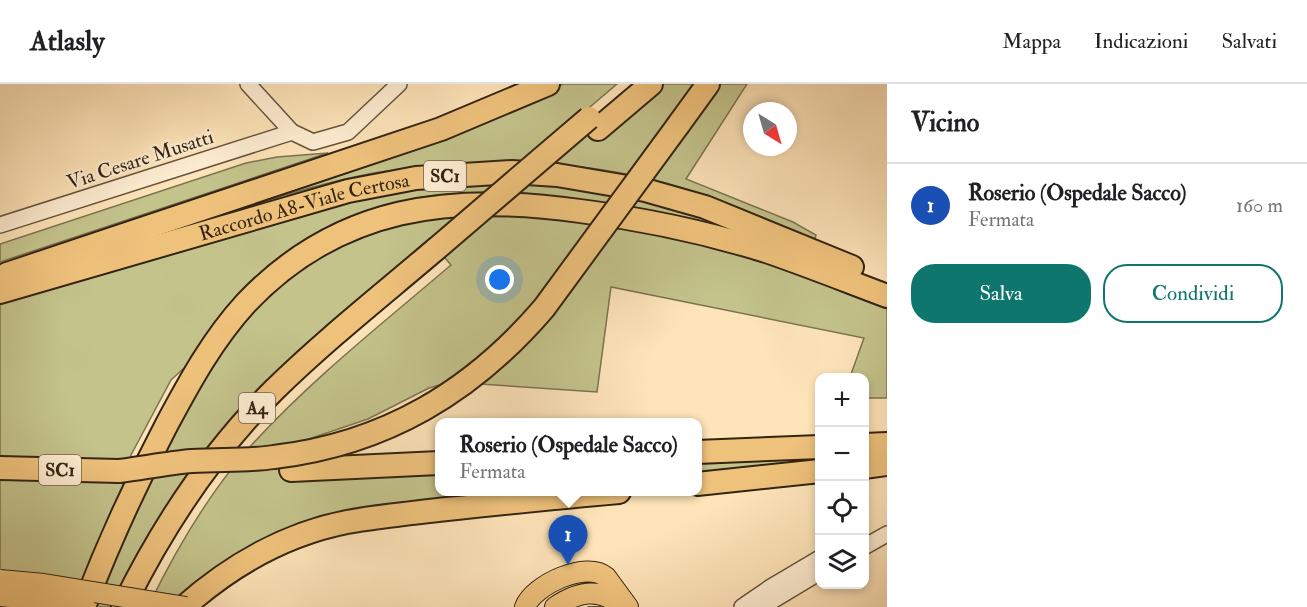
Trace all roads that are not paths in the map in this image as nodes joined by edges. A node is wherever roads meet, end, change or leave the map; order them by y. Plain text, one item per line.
1 (248, 84) edge
2 (399, 84) edge
3 (548, 84) edge
4 (629, 84) edge
5 (651, 84) edge
6 (708, 84) edge
7 (593, 124) junction
8 (292, 132) junction
9 (0, 225) edge
10 (441, 254) junction
11 (0, 276) edge
12 (887, 282) edge
13 (0, 292) edge
14 (887, 296) edge
15 (887, 444) edge
16 (869, 445) edge
17 (815, 447) edge
18 (702, 452) edge
19 (435, 463) edge
20 (887, 465) edge
21 (869, 467) edge
22 (0, 468) edge
23 (119, 471) junction
24 (815, 471) edge
25 (702, 483) edge
26 (577, 496) edge
27 (887, 526) edge
28 (869, 533) edge
29 (887, 534) edge
30 (869, 544) edge
31 (815, 560) edge
32 (815, 574) edge
33 (0, 580) edge
34 (0, 596) edge
35 (84, 607) edge
36 (123, 607) edge
37 (139, 607) edge
38 (185, 607) edge
39 (525, 607) edge
40 (555, 607) edge
41 (622, 607) edge
42 (628, 607) edge
43 (742, 607) edge
44 (762, 607) edge

1 - 8 street
2 - 8 street
3 - 11 highway
4 - 7 highway, A4
5 - 7 highway, A4
6 - 23 highway, bridge
7 - 10 highway, A4
8 - 9 street, Via Cesare Musatti
10 - 36 highway, A4
10 - 37 highway, A4
12 - 13 highway, Raccordo A8-Viale Certosa / SC1
14 - 35 highway
15 - 16 highway
17 - 18 highway
19 - 23 highway, SC1, bridge
20 - 21 highway
22 - 23 highway, SC1
24 - 25 highway
26 - 38 highway
27 - 28 street
29 - 30 street
31 - 43 street
32 - 44 street
33 - 38 main road, bridge
34 - 35 main road, bridge
39 - 42 main road
40 - 41 main road

